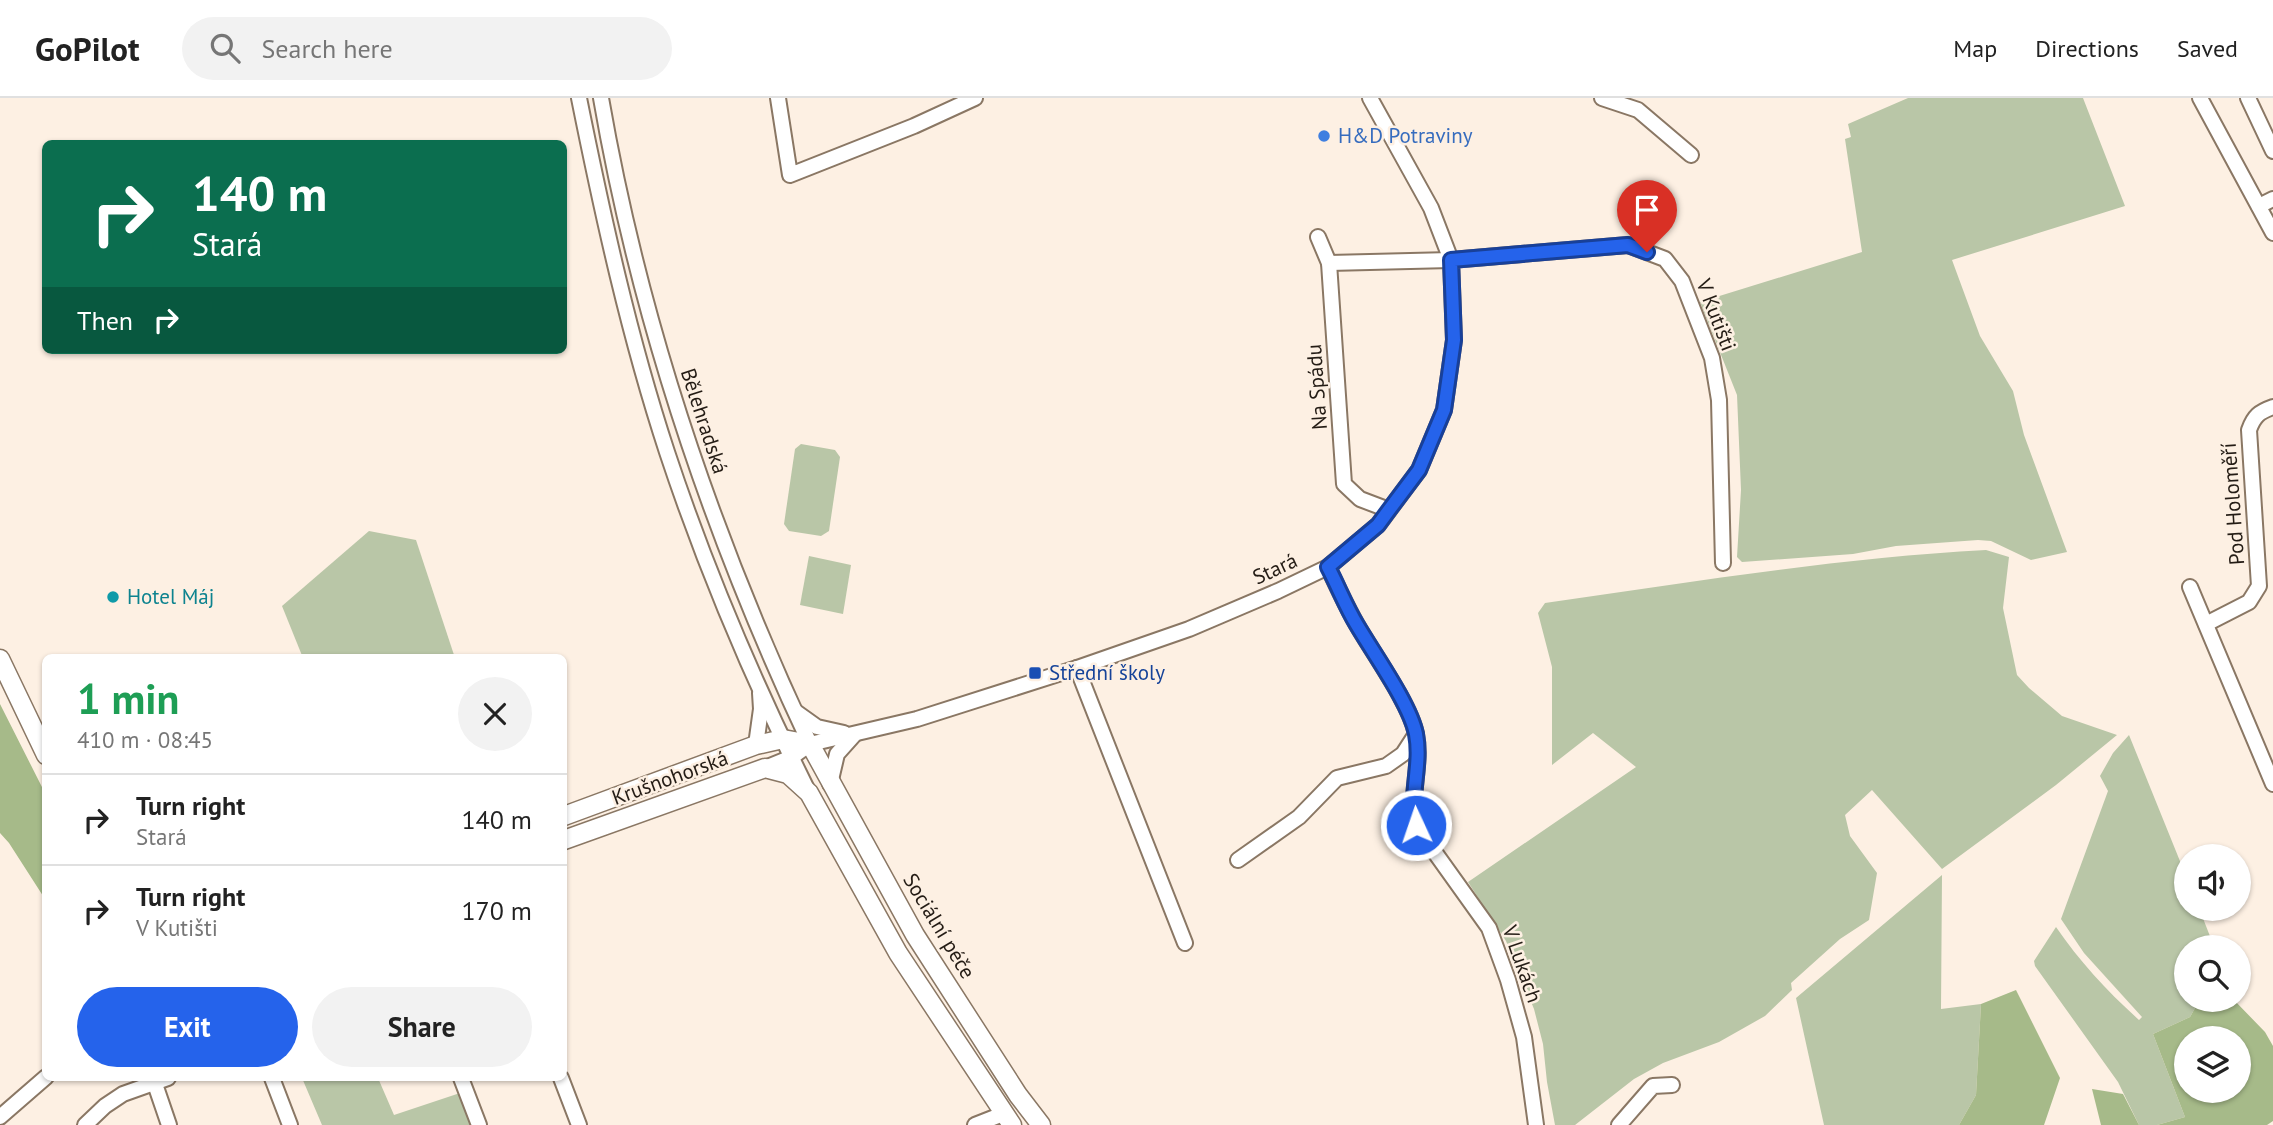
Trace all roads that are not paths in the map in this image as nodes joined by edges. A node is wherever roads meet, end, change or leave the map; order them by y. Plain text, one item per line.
1 (579, 98) edge
2 (601, 98) edge
3 (778, 98) edge
4 (975, 98) edge
5 (1370, 98) edge
6 (1602, 98) edge
7 (2200, 98) edge
8 (2248, 98) edge
9 (2273, 151) edge
10 (1691, 155) dead end
11 (2273, 199) edge
12 (2259, 206) junction
13 (2273, 233) edge
14 (1318, 237) dead end
15 (1451, 260) junction
16 (1329, 263) junction
17 (2273, 407) edge
18 (1389, 510) junction
19 (1723, 563) dead end
20 (1328, 567) junction
21 (2190, 587) dead end
22 (2206, 624) junction
23 (0, 659) edge
24 (1077, 668) junction
25 (760, 688) junction
26 (795, 711) junction
27 (855, 734) junction
28 (1416, 734) junction
29 (810, 744) junction
30 (756, 745) junction
31 (42, 747) edge
32 (788, 748) junction
33 (765, 768) junction
34 (830, 784) junction
35 (2273, 784) edge
36 (809, 793) junction
37 (567, 815) edge
38 (567, 839) edge
39 (1238, 860) dead end
40 (1185, 943) dead end
41 (42, 1080) edge
42 (162, 1081) edge
43 (273, 1081) edge
44 (462, 1081) edge
45 (562, 1081) edge
46 (1672, 1084) dead end
47 (0, 1117) edge
48 (1008, 1120) edge
49 (85, 1125) edge
50 (169, 1125) edge
51 (290, 1125) edge
52 (479, 1125) edge
53 (579, 1125) edge
54 (975, 1125) edge
55 (1041, 1125) edge
56 (1536, 1125) edge
57 (1619, 1125) edge

1 - 25 street, Bělehradská
2 - 26 street, Bělehradská
3 - 4 street
5 - 15 street, Stará
6 - 10 street
7 - 12 street
8 - 9 street
11 - 12 street
12 - 13 street
14 - 16 street, Na Spádu
15 - 16 street, V Kutišti
15 - 18 street, Stará
15 - 19 street, V Kutišti
16 - 18 street, Na Spádu
17 - 22 street, Pod Holoměří
18 - 20 street, Stará
20 - 24 street, Stará
20 - 28 street, V Lukách
21 - 22 street
22 - 35 street
23 - 31 main road
24 - 27 street, Stará
24 - 40 street
25 - 30 street, Bělehradská
25 - 32 street, Bělehradská
26 - 27 street, Stará
26 - 29 street, Bělehradská
27 - 29 street, Stará
27 - 34 street
28 - 39 street
28 - 56 street, V Lukách
29 - 32 main road
29 - 34 main road, Sociální péče
30 - 32 main road, Krušnohorská
30 - 37 main road, Krušnohorská
32 - 33 street, Krušnohorská
32 - 36 street
33 - 36 main road
33 - 38 main road, Krušnohorská
34 - 55 main road, Sociální péče
36 - 48 main road
41 - 47 street
42 - 49 street
42 - 50 street
43 - 51 street
44 - 52 street
45 - 53 street
46 - 57 street
48 - 54 street

